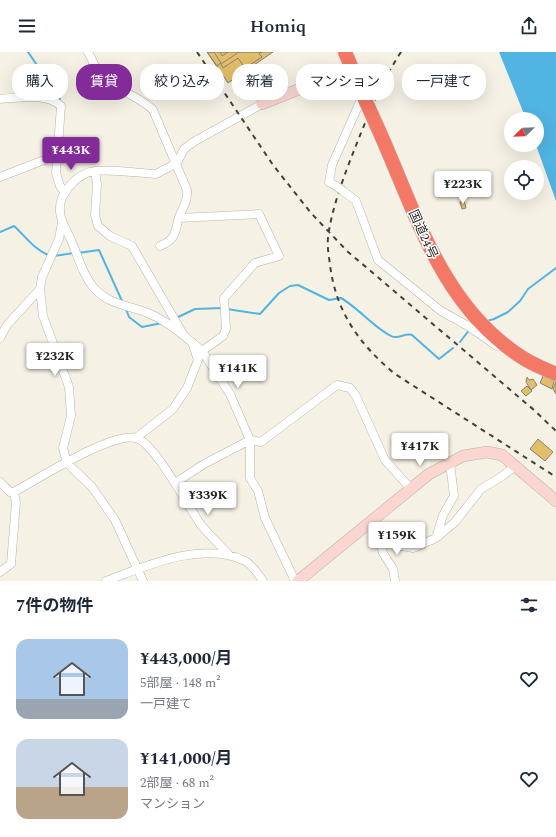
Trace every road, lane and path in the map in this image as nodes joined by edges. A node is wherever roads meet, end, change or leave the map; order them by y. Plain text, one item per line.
1 (88, 52) edge
2 (345, 52) edge
3 (350, 64) edge
4 (296, 90) edge
5 (0, 99) edge
6 (362, 100) edge
7 (366, 100) edge
8 (262, 104) joint
9 (57, 155) junction
10 (177, 163) junction
11 (95, 171) junction
12 (0, 177) edge
13 (65, 193) junction
14 (179, 218) junction
15 (62, 222) junction
16 (160, 246) dead end
17 (40, 289) junction
18 (185, 336) junction
19 (0, 338) edge
20 (192, 342) junction
21 (202, 351) junction
22 (518, 354) junction
23 (556, 374) edge
24 (136, 438) junction
25 (250, 440) junction
26 (67, 463) junction
27 (450, 463) junction
28 (514, 467) junction
29 (0, 482) edge
30 (175, 483) junction
31 (411, 489) junction
32 (14, 492) junction
33 (556, 501) edge
34 (366, 526) junction
35 (379, 535) junction
36 (436, 538) junction
37 (230, 556) junction
38 (137, 569) junction
39 (0, 572) edge
40 (106, 581) edge
41 (143, 581) edge
42 (263, 581) edge
43 (296, 581) edge
44 (395, 581) edge

1 - 10 street
2 - 3 highway, 国道24号
4 - 8 street
5 - 9 street
6 - 22 street
7 - 22 highway, 国道24号, bridge
8 - 10 street
9 - 12 street
9 - 13 street
10 - 11 street
10 - 14 street
11 - 13 street
11 - 18 street
13 - 15 street
14 - 16 street
14 - 21 street
15 - 17 street
15 - 18 street
17 - 19 street
17 - 26 street
18 - 20 street
20 - 21 street
20 - 24 street
21 - 25 street
22 - 23 highway, 国道24号
24 - 26 street
24 - 30 street
25 - 30 street
25 - 31 street
25 - 43 street
26 - 32 street
26 - 38 street
27 - 28 street
27 - 31 street
27 - 36 street
28 - 33 street
28 - 36 street
29 - 32 street
30 - 37 street
31 - 34 street
32 - 39 street
34 - 35 street
34 - 43 street
35 - 36 street
35 - 44 street
37 - 38 street
37 - 42 street
38 - 40 street
38 - 41 street

